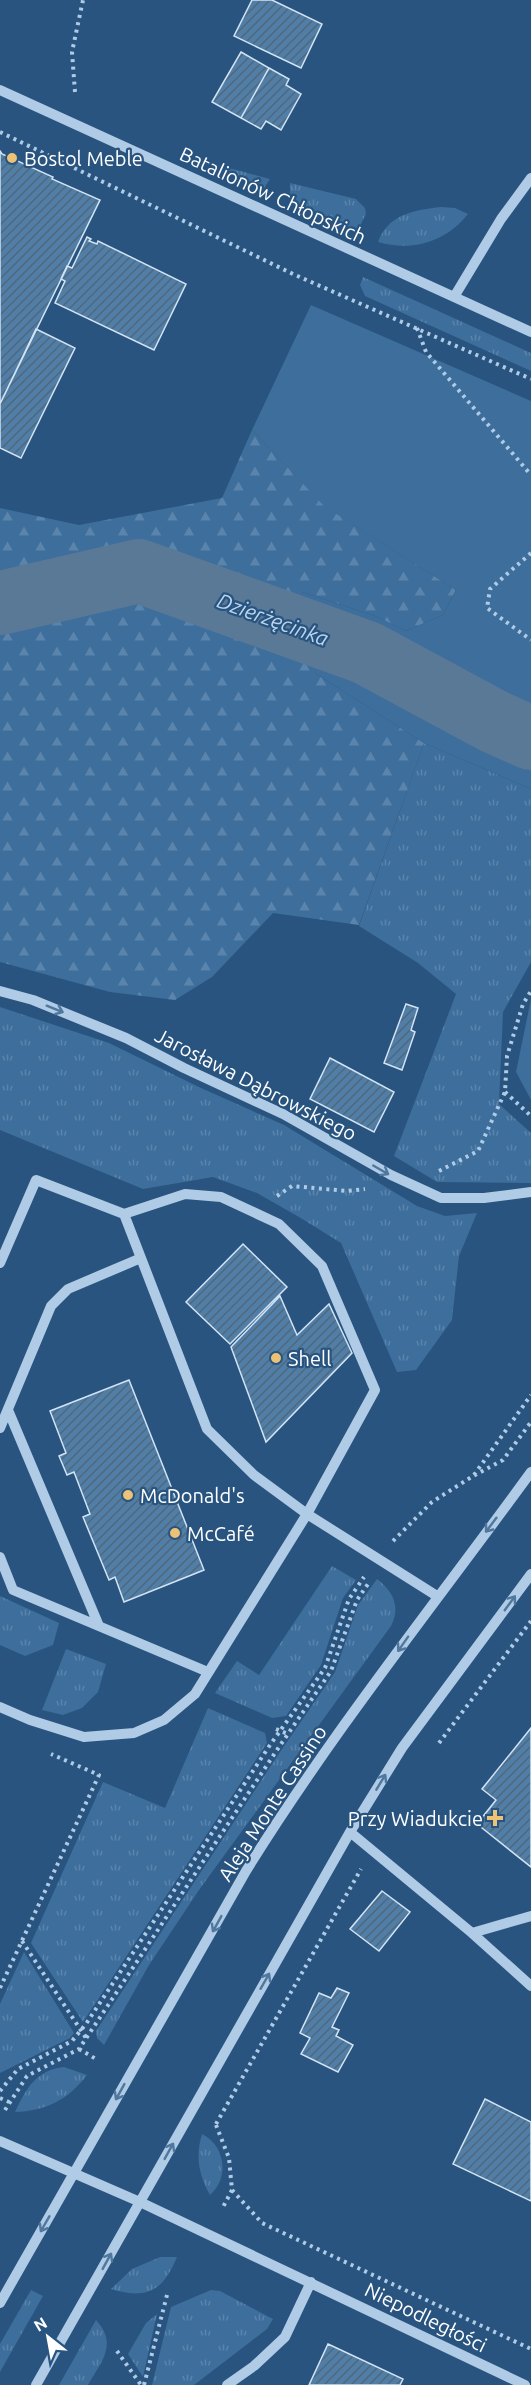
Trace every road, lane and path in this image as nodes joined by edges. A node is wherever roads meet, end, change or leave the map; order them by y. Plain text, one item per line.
1 (83, 0) edge
2 (0, 90) edge
3 (75, 92) dead end
4 (0, 132) edge
5 (531, 178) edge
6 (454, 297) junction
7 (417, 328) junction
8 (531, 332) edge
9 (531, 379) edge
10 (531, 475) edge
11 (531, 553) edge
12 (531, 640) edge
13 (0, 991) edge
14 (531, 991) edge
15 (505, 1092) junction
16 (531, 1116) edge
17 (411, 1184) junction
18 (369, 1189) dead end
19 (531, 1192) edge
20 (250, 1210) junction
21 (124, 1214) junction
22 (141, 1258) junction
23 (0, 1263) edge
24 (531, 1395) edge
25 (8, 1410) junction
26 (531, 1422) edge
27 (0, 1428) edge
28 (529, 1475) edge
29 (473, 1476) junction
30 (307, 1514) junction
31 (391, 1544) dead end
32 (0, 1557) edge
33 (531, 1574) edge
34 (437, 1596) junction
35 (99, 1626) junction
36 (208, 1672) junction
37 (0, 1707) edge
38 (278, 1730) junction
39 (288, 1734) junction
40 (41, 1750) dead end
41 (350, 1832) junction
42 (531, 1916) edge
43 (472, 1933) junction
44 (22, 1940) junction
45 (531, 1986) edge
46 (0, 1988) edge
47 (81, 2031) junction
48 (86, 2038) junction
49 (79, 2049) junction
50 (96, 2059) dead end
51 (0, 2091) edge
52 (0, 2098) edge
53 (9, 2102) junction
54 (5, 2110) dead end
55 (208, 2120) dead end
56 (0, 2141) edge
57 (74, 2174) junction
58 (232, 2190) junction
59 (140, 2202) junction
60 (222, 2209) dead end
61 (311, 2282) junction
62 (167, 2295) dead end
63 (0, 2303) edge
64 (531, 2349) edge
65 (117, 2351) dead end
66 (241, 2381) edge
67 (36, 2385) edge
68 (142, 2385) edge
69 (227, 2385) edge
70 (525, 2385) edge

1 - 3 path
2 - 6 street, Batalionów Chłopskich
4 - 7 path
5 - 6 street
6 - 8 street, Batalionów Chłopskich
7 - 9 path
7 - 10 path
11 - 12 path
13 -> 17 street, Jarosława Dąbrowskiego
14 - 15 path
15 - 16 path
15 - 17 path
17 - 19 street, Jarosława Dąbrowskiego
18 - 20 path
20 - 21 street
20 - 30 street
21 - 22 street
21 - 23 street
22 - 25 street
22 - 30 street
24 - 29 path
25 - 27 street
25 - 35 street
26 - 29 path
28 -> 34 street, Aleja Monte Cassino
29 - 31 path
30 - 34 street
30 - 36 street
32 - 35 street
41 -> 33 street
34 -> 57 street, Aleja Monte Cassino
35 - 36 street
36 - 37 street
38 - 39 path
38 - 39 path
38 - 47 path
39 - 48 path
40 - 44 path
41 - 43 street
59 -> 41 street
42 - 43 street
43 - 45 street
44 - 46 path
44 - 47 path
47 - 48 path
47 - 51 path
48 - 49 path
49 - 50 path
49 - 53 path
52 - 53 path
53 - 54 path
55 - 58 path
56 - 57 street, Niepodległości
57 - 59 street, Niepodległości
57 -> 63 street, Aleja Monte Cassino
58 - 60 path
58 - 64 path
59 - 61 street, Niepodległości
67 -> 59 street
61 - 66 street
61 - 70 street, Niepodległości
62 - 68 path
65 - 68 path
66 - 69 street

